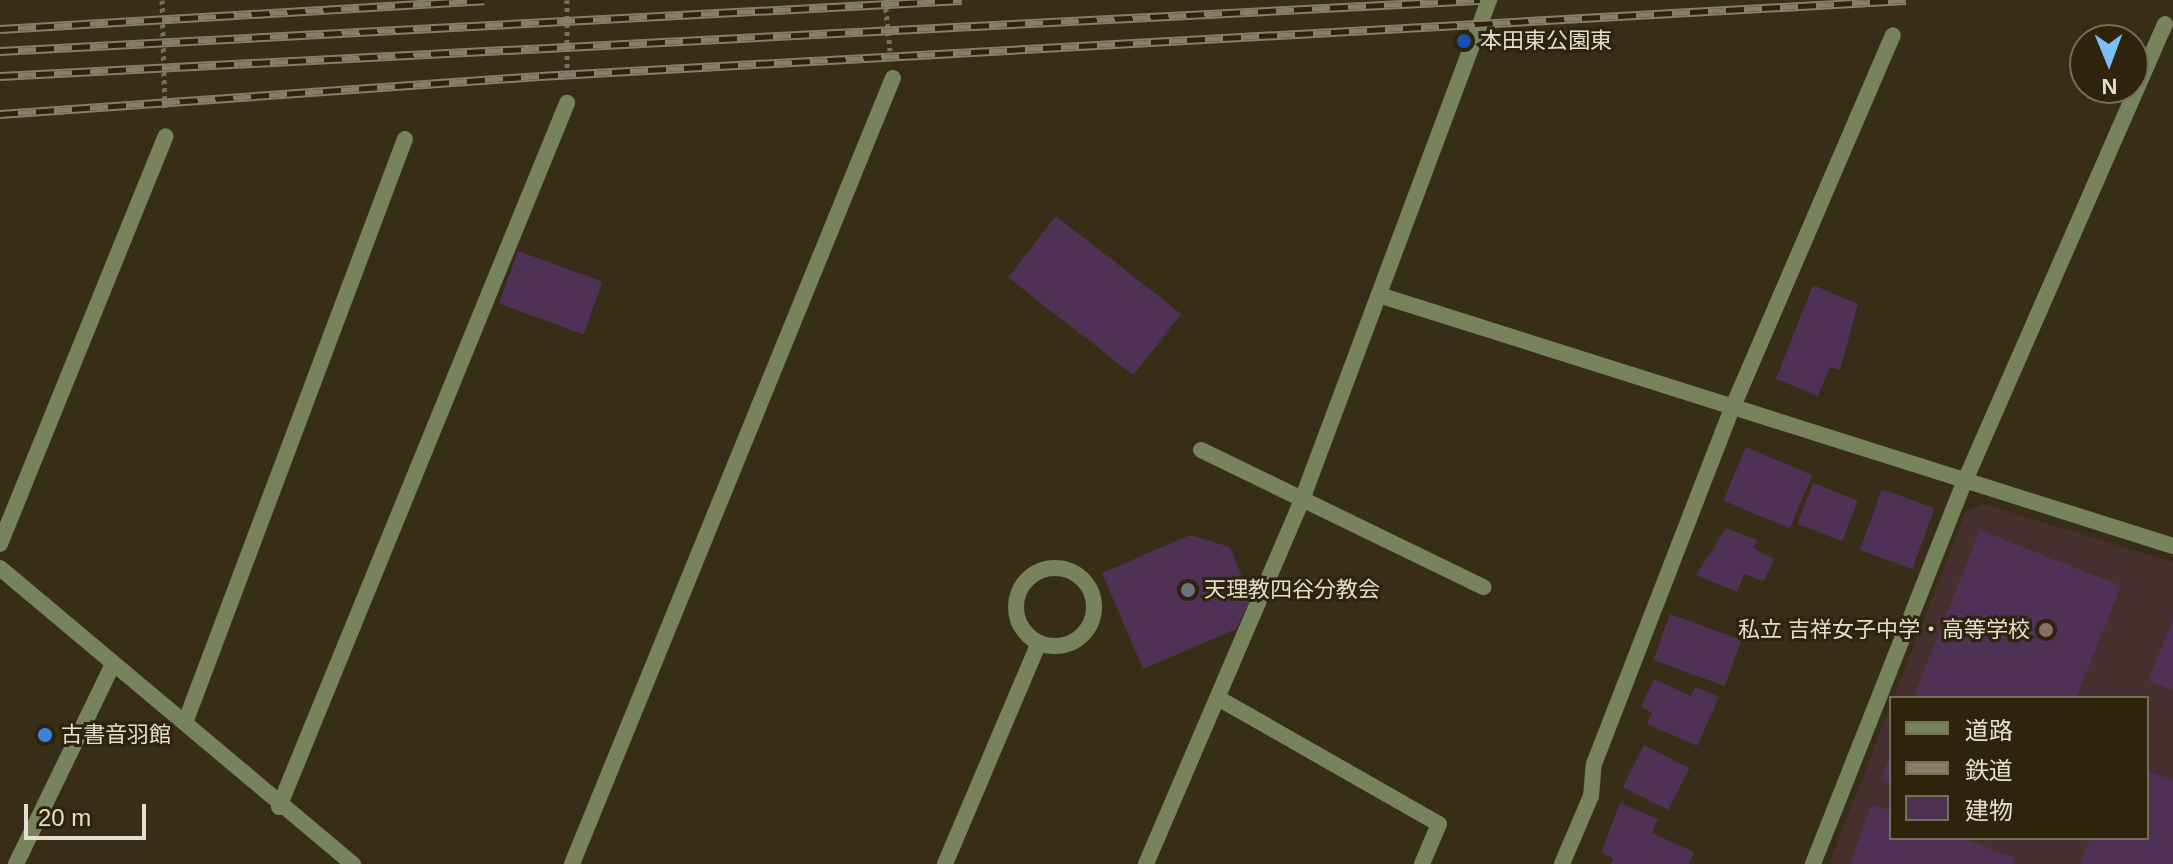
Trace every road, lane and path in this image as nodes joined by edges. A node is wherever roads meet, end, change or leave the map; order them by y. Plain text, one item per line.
1 (162, 0) edge
2 (567, 0) edge
3 (885, 0) edge
4 (1489, 0) edge
5 (2165, 24) dead end
6 (1893, 35) dead end
7 (893, 78) joint
8 (567, 103) joint
9 (166, 136) joint
10 (405, 139) dead end
11 (1379, 295) junction
12 (1731, 411) junction
13 (1201, 450) dead end
14 (1964, 483) junction
15 (1303, 497) junction
16 (0, 544) edge
17 (2173, 546) edge
18 (0, 568) edge
19 (1483, 587) dead end
20 (1039, 643) junction
21 (112, 666) junction
22 (1218, 698) junction
23 (185, 723) junction
24 (279, 807) junction
25 (16, 864) edge
26 (353, 864) edge
27 (572, 864) edge
28 (945, 864) edge
29 (1146, 864) edge
30 (1422, 864) edge
31 (1562, 864) edge
32 (1813, 864) edge

1 - 9 path
2 - 8 path
3 - 7 path
4 - 11 street
5 - 14 street
6 - 12 street
7 - 27 street
8 - 24 street
9 - 16 street
10 - 23 street
11 - 12 street
11 - 15 street
12 - 14 street
12 - 31 street
13 - 15 street
14 - 17 street
14 - 32 street
15 - 19 street
15 - 22 street
18 - 21 street
20 - 20 street
20 - 28 street
21 - 23 street
21 - 25 street
22 - 29 street
22 - 30 street
23 - 24 street
24 - 26 street

